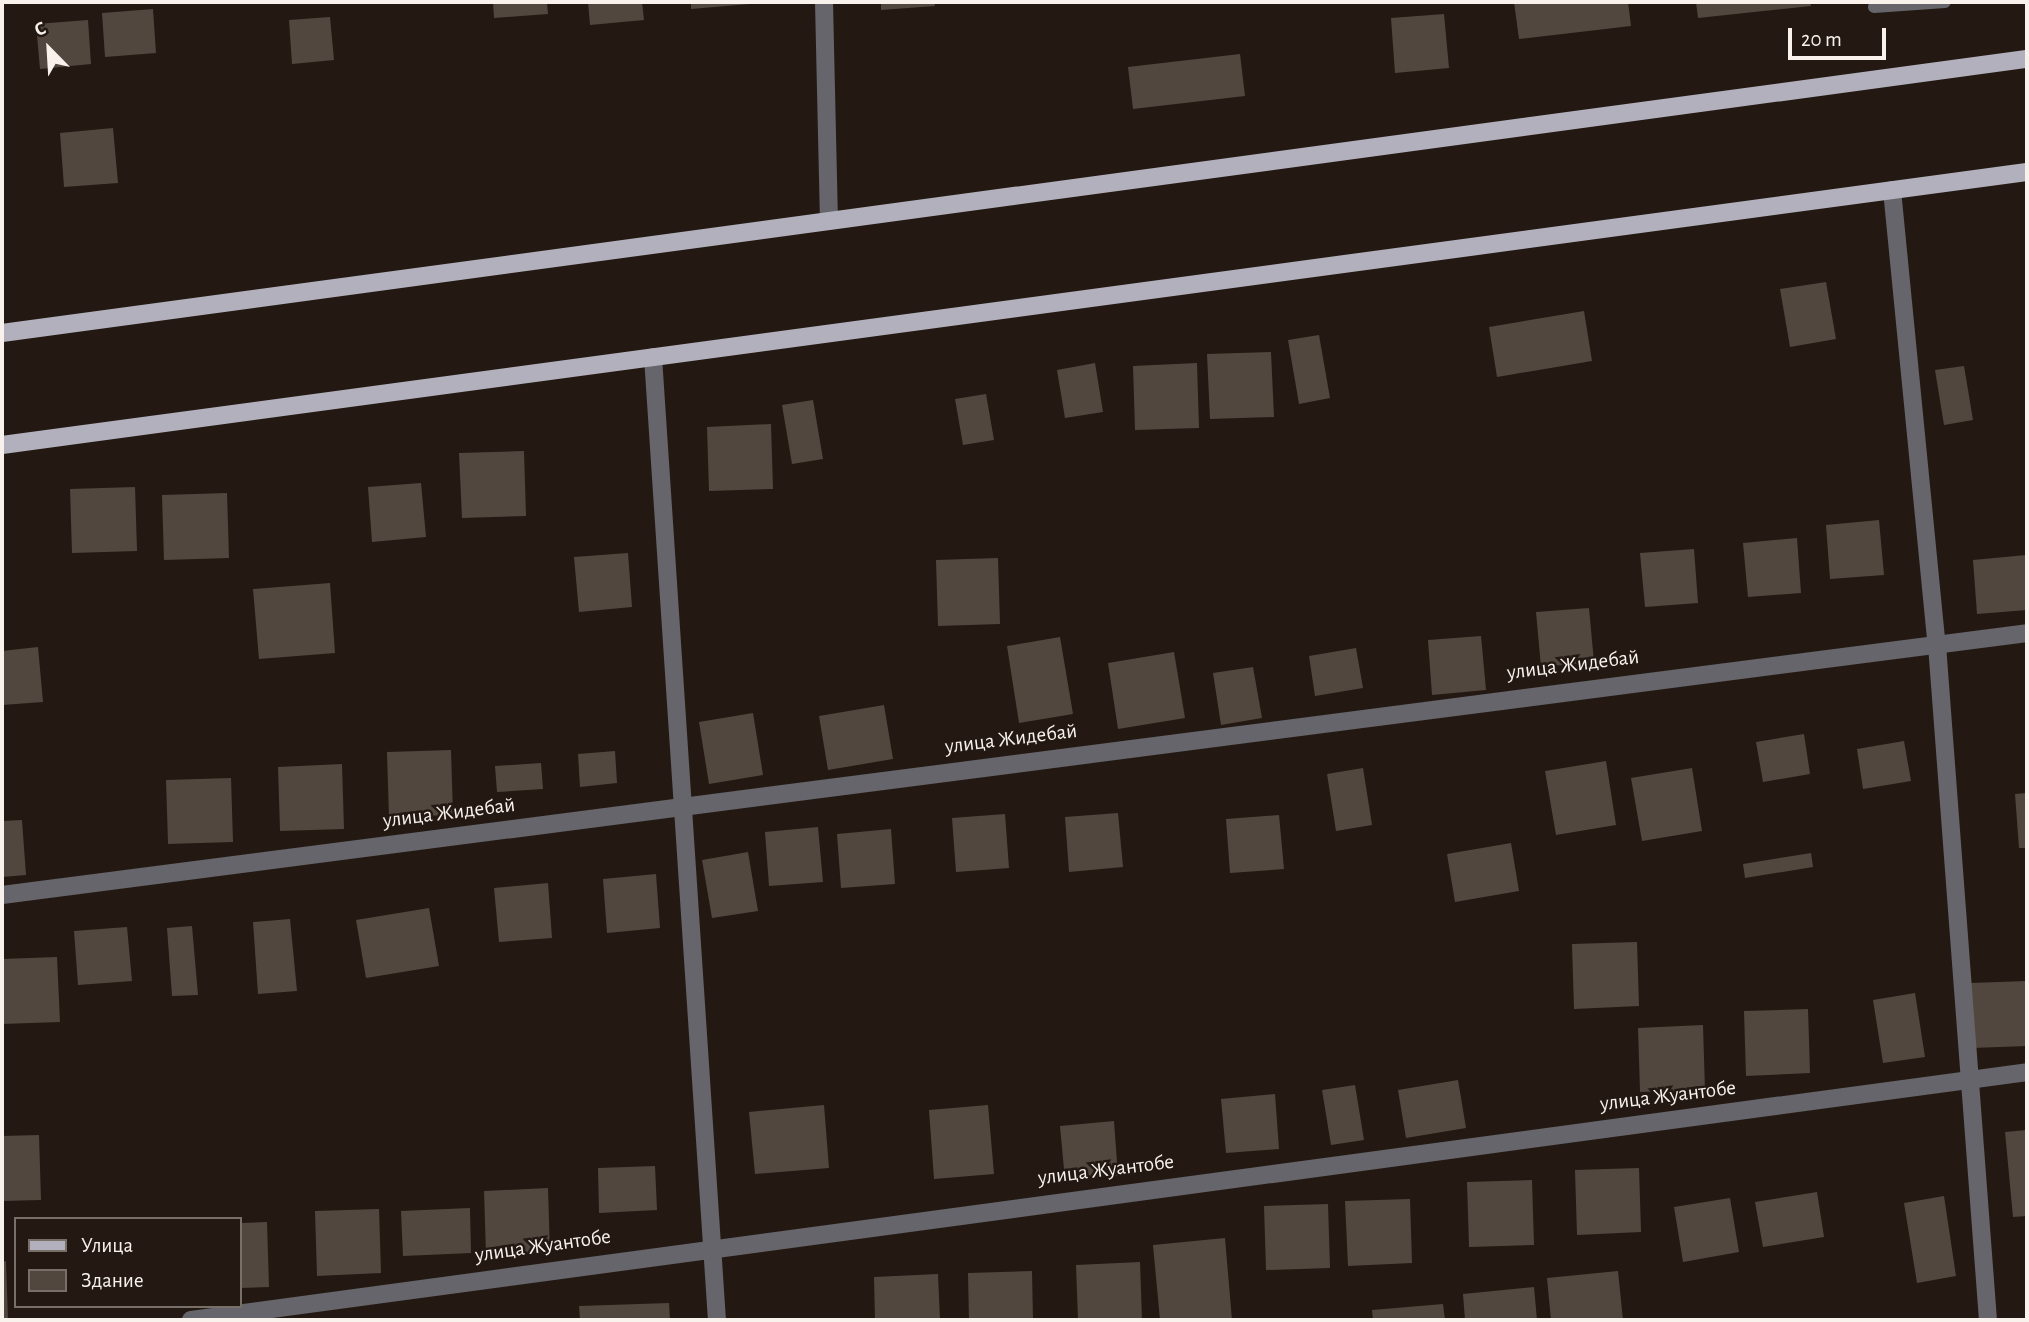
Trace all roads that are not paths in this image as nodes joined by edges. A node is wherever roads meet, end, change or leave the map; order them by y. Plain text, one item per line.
1 (824, 2) edge
2 (1945, 2) edge
3 (1874, 7) dead end
4 (2027, 59) edge
5 (2027, 172) edge
6 (1892, 190) junction
7 (829, 221) junction
8 (2, 333) edge
9 (653, 357) junction
10 (2, 445) edge
11 (2027, 633) edge
12 (1937, 645) junction
13 (684, 806) junction
14 (2, 895) edge
15 (2027, 1072) edge
16 (1972, 1079) junction
17 (713, 1245) junction
18 (191, 1320) edge
19 (717, 1320) edge
20 (1988, 1320) edge

1 - 7 street
2 - 3 lane
4 - 7 main road
5 - 6 main road
6 - 9 main road
6 - 12 street
7 - 8 main road
9 - 10 main road
9 - 13 street
11 - 12 street, улица Жидебай
12 - 13 street, улица Жидебай
12 - 16 street
13 - 14 street, улица Жидебай
13 - 17 street
15 - 16 street, улица Жуантобе
16 - 17 street, улица Жуантобе
16 - 20 street
17 - 18 street, улица Жуантобе
17 - 19 street

